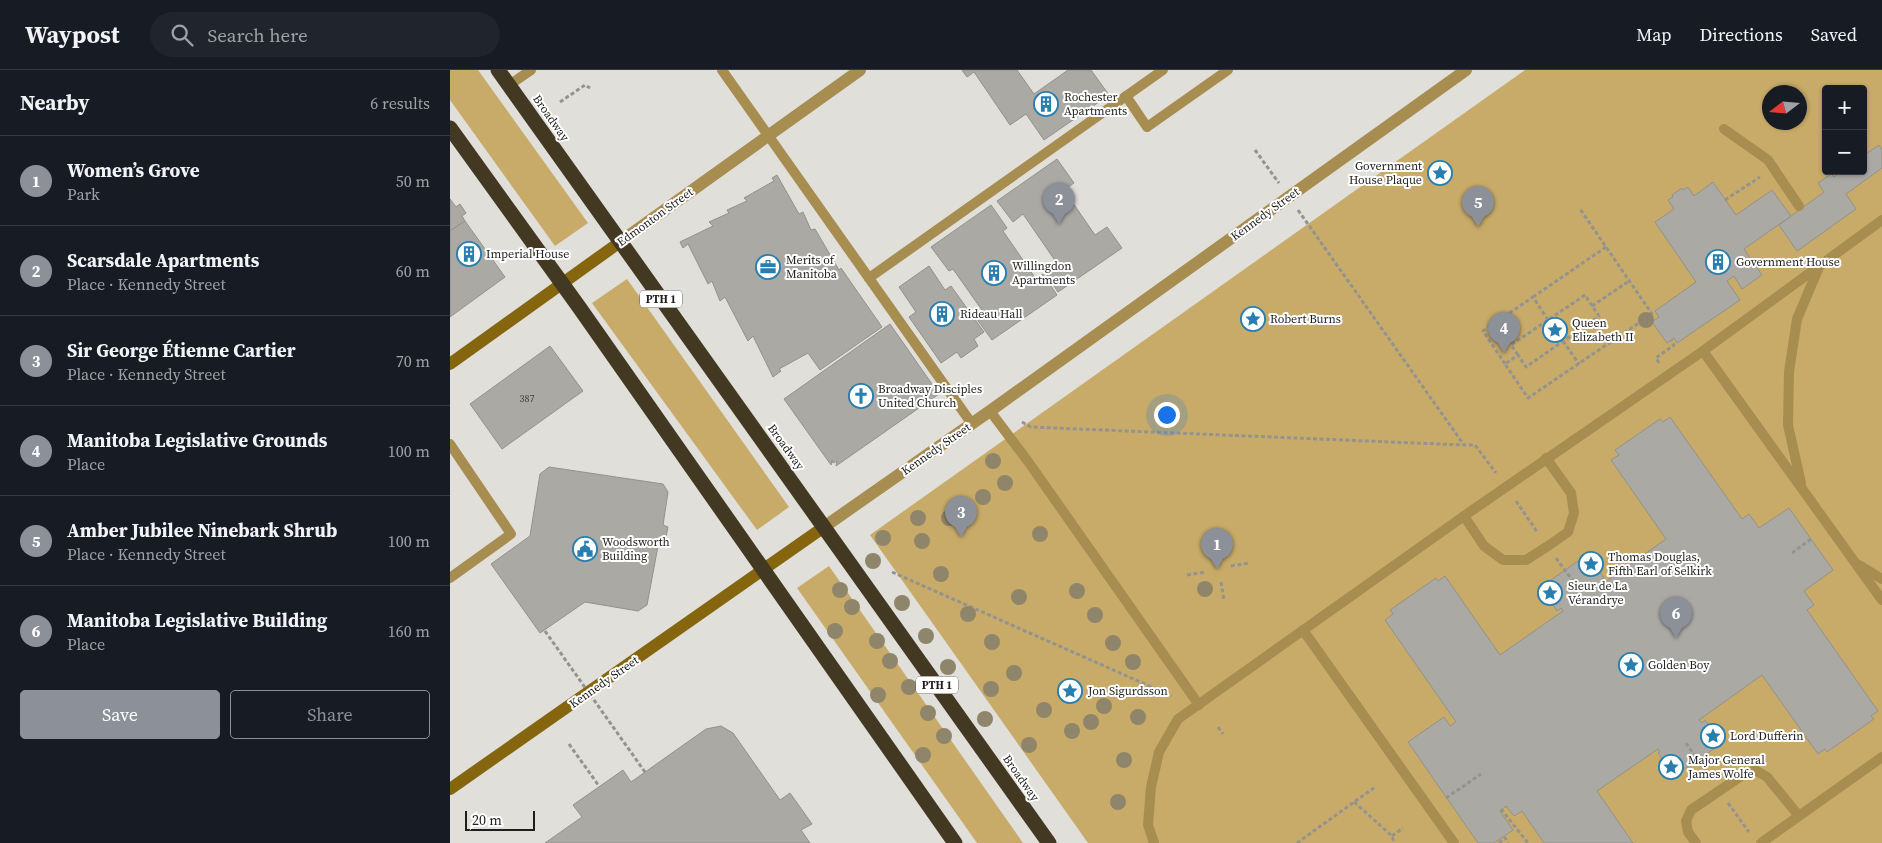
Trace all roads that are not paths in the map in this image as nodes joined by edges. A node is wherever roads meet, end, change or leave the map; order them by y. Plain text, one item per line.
1 (498, 70) edge
2 (531, 70) edge
3 (722, 70) edge
4 (860, 70) edge
5 (1163, 70) edge
6 (1228, 70) edge
7 (1466, 70) edge
8 (509, 85) junction
9 (1126, 96) junction
10 (450, 128) edge
11 (1724, 129) dead end
12 (768, 135) junction
13 (1799, 206) dead end
14 (1882, 220) edge
15 (620, 242) junction
16 (1820, 266) junction
17 (869, 278) junction
18 (562, 284) junction
19 (1703, 351) junction
20 (450, 364) edge
21 (990, 411) junction
22 (972, 424) junction
23 (450, 444) edge
24 (1546, 458) junction
25 (1802, 489) junction
26 (1464, 516) junction
27 (824, 527) junction
28 (1856, 563) junction
29 (765, 570) junction
30 (450, 578) edge
31 (1882, 579) edge
32 (1882, 600) edge
33 (1303, 630) junction
34 (1200, 705) junction
35 (1882, 757) edge
36 (450, 789) edge
37 (1799, 816) junction
38 (956, 843) edge
39 (1049, 843) edge
40 (1154, 843) edge
41 (1454, 843) edge
42 (1696, 843) edge
43 (1761, 843) edge

1 - 8 highway, Broadway / PTH 1
2 - 8 lane
3 - 12 lane
4 - 12 street, Edmonton Street
5 - 9 lane
6 - 9 lane
7 - 21 street, Kennedy Street
8 - 15 highway, Broadway / PTH 1
9 - 17 lane
10 - 18 highway
11 - 13 lane
12 - 15 street, Edmonton Street
12 - 17 lane
14 - 16 lane
15 - 18 street, Edmonton Street
15 - 27 highway, Broadway / PTH 1
16 - 19 lane
16 - 25 lane
17 - 22 lane
18 - 20 street, Edmonton Street
18 - 29 highway
19 - 24 lane
19 - 25 lane
21 - 22 street, Kennedy Street
21 - 34 lane
22 - 27 street, Kennedy Street
23 - 30 lane
24 - 26 lane
24 - 26 lane
25 - 28 lane
26 - 33 lane
27 - 29 street, Kennedy Street
27 - 39 highway, Broadway / PTH 1
28 - 31 lane
28 - 32 lane
29 - 36 street, Kennedy Street
29 - 38 highway
33 - 34 lane
33 - 41 lane
34 - 40 lane
35 - 37 lane
37 - 42 lane
37 - 43 lane

